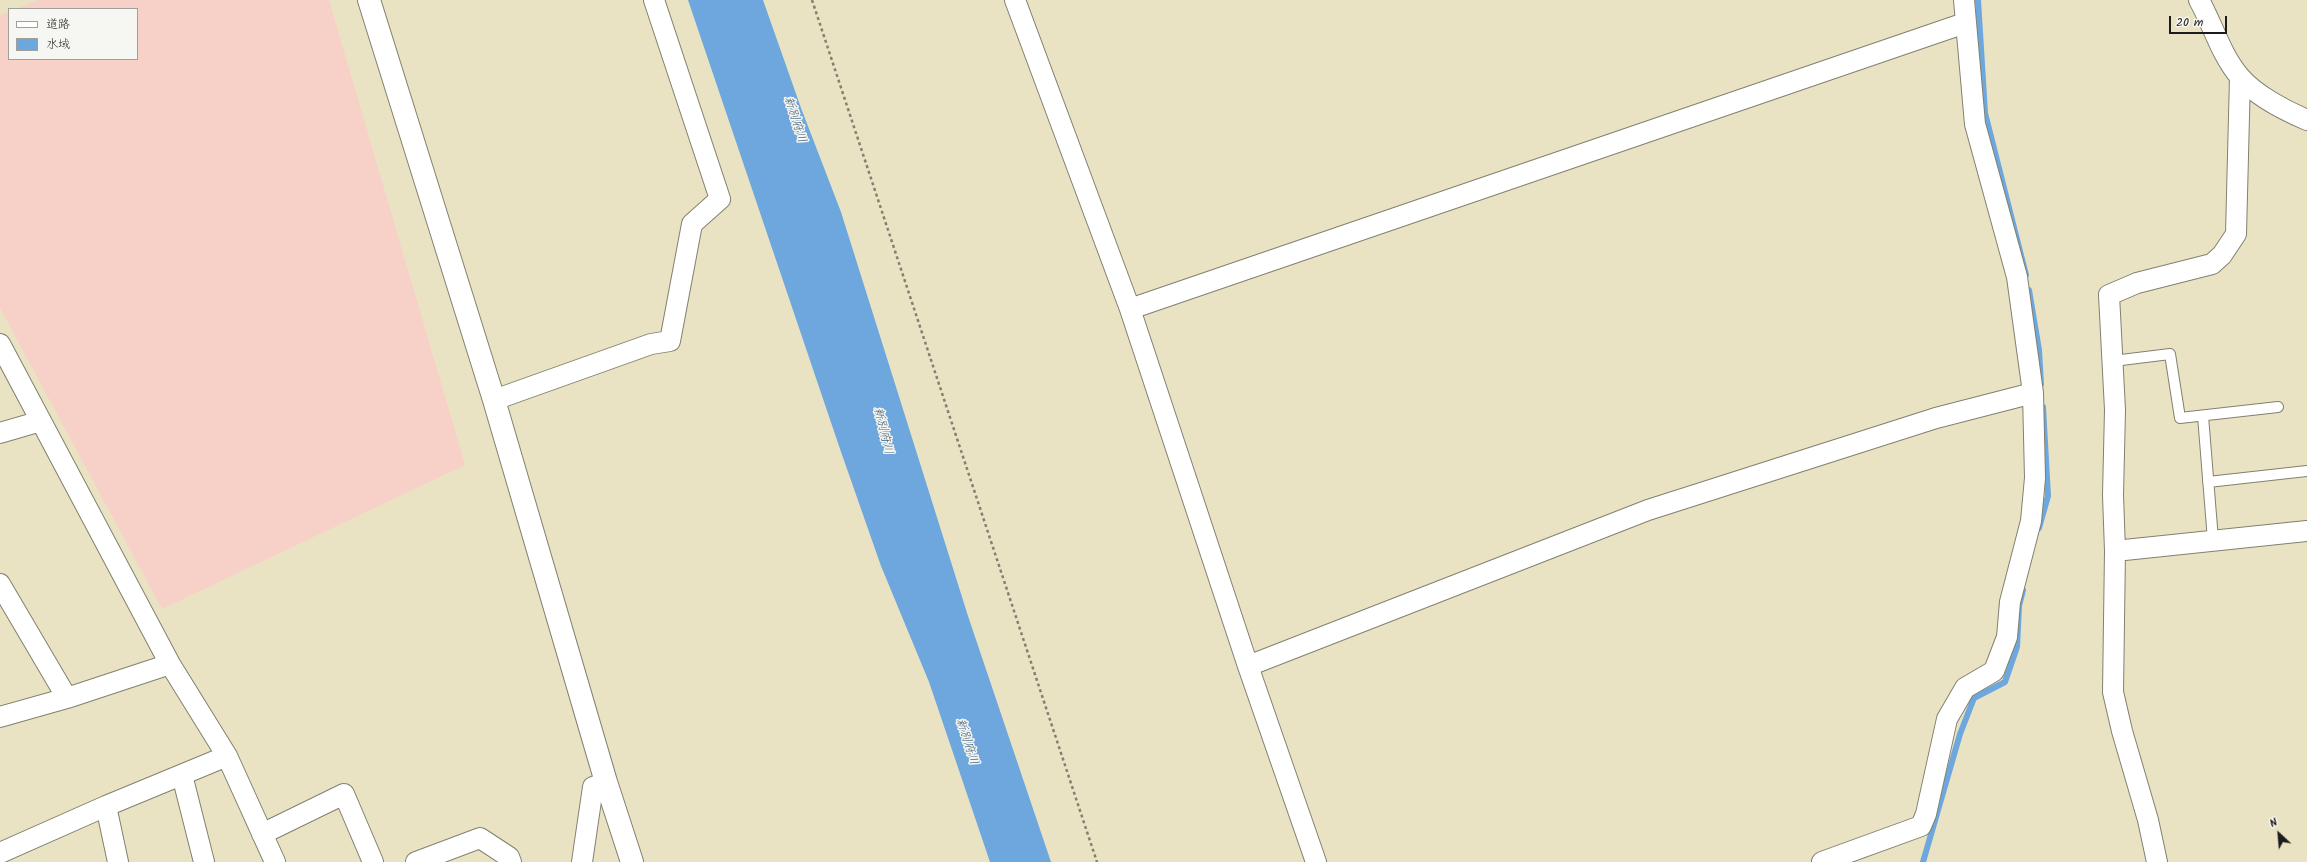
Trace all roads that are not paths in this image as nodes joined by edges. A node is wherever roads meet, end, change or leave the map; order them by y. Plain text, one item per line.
1 (369, 0) edge
2 (654, 0) edge
3 (1015, 0) edge
4 (1964, 0) edge
5 (2199, 0) edge
6 (1965, 22) junction
7 (2240, 77) junction
8 (2307, 120) edge
9 (1130, 309) junction
10 (0, 344) edge
11 (2113, 361) junction
12 (2033, 393) junction
13 (494, 400) junction
14 (2278, 407) dead end
15 (2203, 416) junction
16 (41, 421) junction
17 (0, 433) edge
18 (2307, 471) edge
19 (2208, 482) junction
20 (2307, 532) edge
21 (2213, 540) junction
22 (2115, 551) junction
23 (0, 584) edge
24 (7, 609) edge
25 (170, 664) junction
26 (1248, 666) junction
27 (67, 698) junction
28 (0, 718) edge
29 (227, 756) junction
30 (182, 775) junction
31 (606, 782) junction
32 (106, 806) junction
33 (262, 834) junction
34 (4, 856) edge
35 (118, 862) edge
36 (204, 862) edge
37 (275, 862) edge
38 (373, 862) edge
39 (416, 862) edge
40 (511, 862) edge
41 (582, 862) edge
42 (632, 862) edge
43 (1316, 862) edge
44 (1822, 862) edge
45 (2158, 862) edge

1 - 13 street
2 - 13 street
3 - 9 street
4 - 6 street
5 - 7 street
6 - 9 street
6 - 12 street
7 - 8 street
7 - 11 street
9 - 26 street
10 - 16 street
11 - 15 lane
11 - 22 street
12 - 26 street
12 - 44 street
13 - 31 street
14 - 15 lane
15 - 19 lane
16 - 17 street
16 - 25 street
18 - 19 lane
19 - 21 lane
20 - 21 street
21 - 22 street
22 - 45 street
23 - 24 street
24 - 27 street
25 - 27 street
25 - 29 street
26 - 43 street
27 - 28 street
29 - 30 street
29 - 33 street
30 - 32 street
30 - 36 street
31 - 41 street
31 - 42 street
32 - 34 street
32 - 35 street
33 - 37 street
33 - 38 street
39 - 40 street

